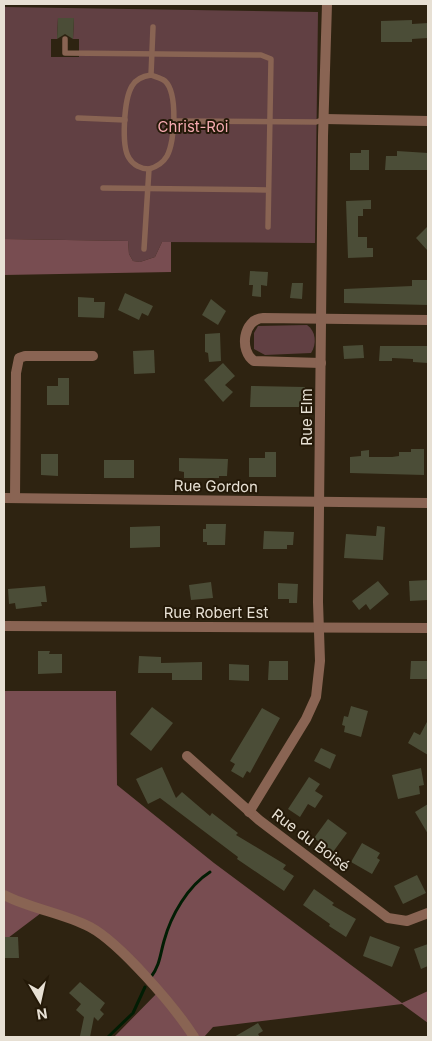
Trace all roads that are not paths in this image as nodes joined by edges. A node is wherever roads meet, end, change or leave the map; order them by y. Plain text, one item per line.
1 (327, 4) edge
2 (153, 26) dead end
3 (65, 39) dead end
4 (152, 54) junction
5 (151, 75) junction
6 (78, 118) dead end
7 (325, 119) junction
8 (125, 120) junction
9 (174, 121) junction
10 (428, 121) edge
11 (269, 122) junction
12 (149, 169) junction
13 (103, 188) dead end
14 (147, 188) junction
15 (268, 190) junction
16 (268, 226) dead end
17 (144, 249) dead end
18 (321, 319) junction
19 (428, 320) edge
20 (93, 356) dead end
21 (321, 363) junction
22 (4, 498) edge
23 (16, 498) junction
24 (320, 502) junction
25 (428, 503) edge
26 (4, 626) edge
27 (320, 627) junction
28 (428, 628) edge
29 (187, 756) dead end
30 (249, 812) junction
31 (4, 895) edge
32 (428, 913) edge
33 (194, 1037) edge

1 - 7 street, Rue Elm
2 - 4 lane
3 - 4 lane
4 - 5 lane
4 - 11 lane
5 - 8 lane
5 - 9 lane
6 - 8 lane
7 - 10 street
7 - 11 lane
7 - 18 street, Rue Elm
8 - 12 lane
9 - 11 lane
9 - 12 lane
11 - 15 lane
12 - 14 lane
13 - 14 lane
14 - 15 lane
14 - 17 lane
15 - 16 lane
18 - 19 street
18 - 21 street, Rue Elm
18 - 21 street
20 - 23 street
21 - 24 street, Rue Elm
22 - 23 street, Rue Gordon
23 - 24 street, Rue Gordon
24 - 25 street, Rue Gordon
24 - 27 street, Rue Elm
26 - 27 street, Rue Robert Est
27 - 28 street, Rue Robert Est
27 - 30 street, Rue Elm
29 - 30 street, Rue du Boisé
30 - 32 street, Rue du Boisé
31 - 33 street

